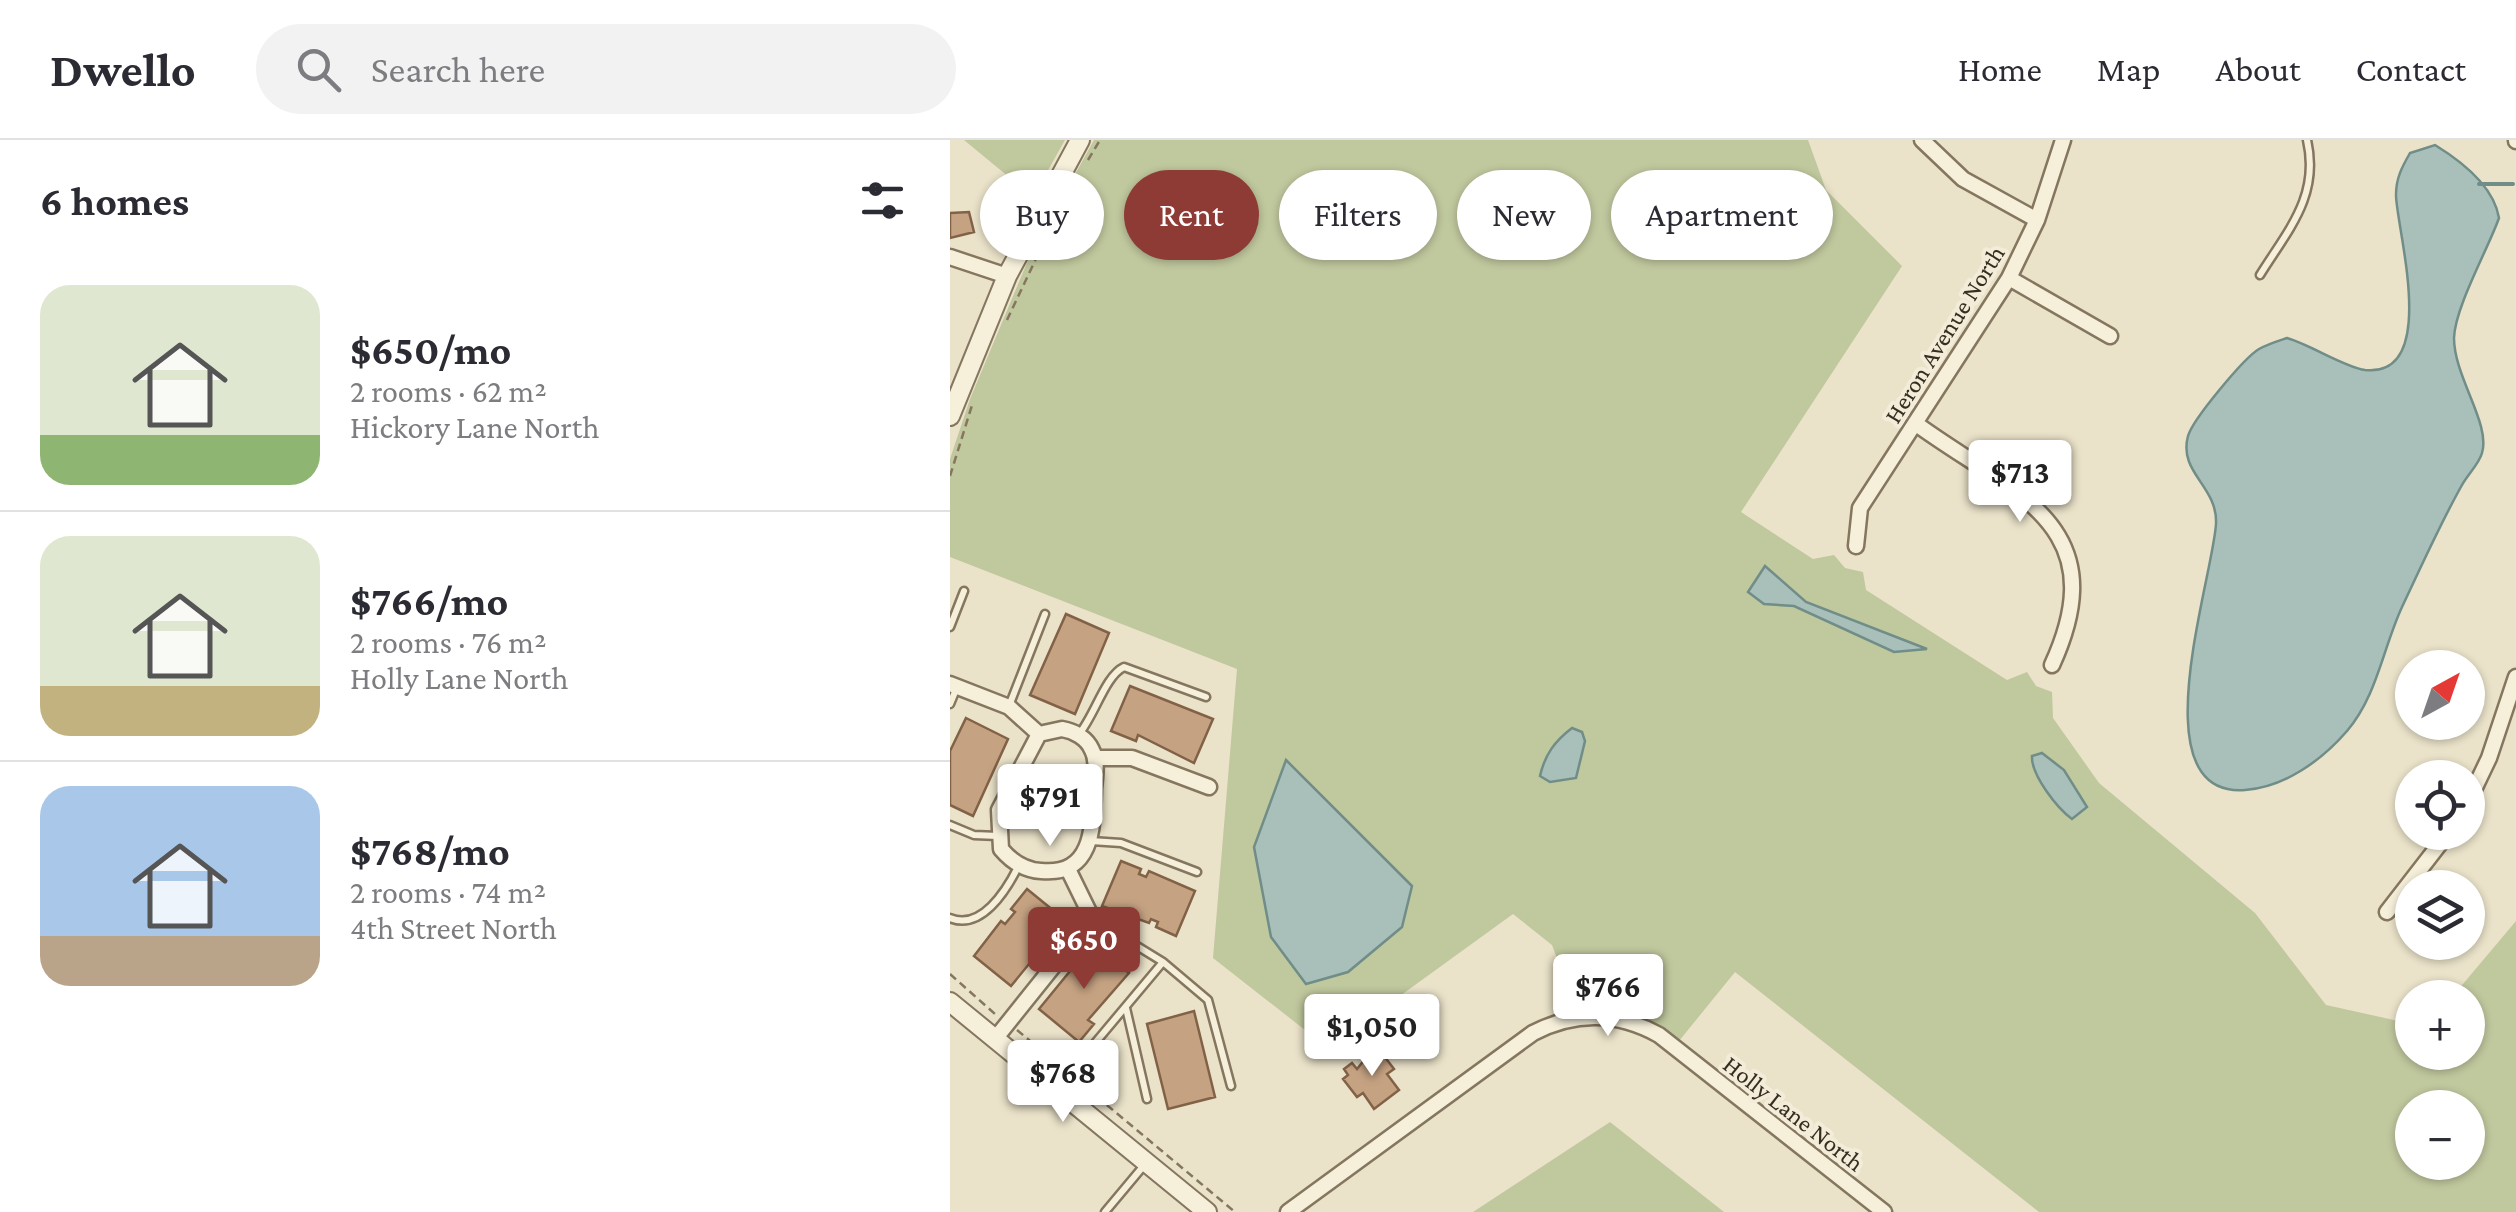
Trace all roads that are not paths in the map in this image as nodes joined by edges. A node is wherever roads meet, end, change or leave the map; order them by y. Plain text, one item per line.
1 (1080, 140) edge
2 (1922, 140) edge
3 (2064, 140) edge
4 (2308, 140) edge
5 (2036, 220) junction
6 (950, 257) edge
7 (2260, 275) dead end
8 (1007, 276) junction
9 (2009, 278) junction
10 (2110, 336) dead end
11 (950, 416) edge
12 (1915, 423) junction
13 (1856, 546) dead end
14 (964, 591) dead end
15 (1045, 614) dead end
16 (950, 627) edge
17 (2052, 665) dead end
18 (2516, 677) edge
19 (954, 685) edge
20 (1206, 697) dead end
21 (950, 704) edge
22 (1009, 707) junction
23 (1040, 734) junction
24 (1078, 735) junction
25 (1095, 758) junction
26 (2485, 764) edge
27 (1210, 787) dead end
28 (950, 826) edge
29 (998, 836) junction
30 (1091, 841) junction
31 (2435, 850) edge
32 (1018, 866) junction
33 (1068, 869) junction
34 (1197, 872) dead end
35 (2387, 912) dead end
36 (950, 918) edge
37 (1092, 918) junction
38 (1163, 962) junction
39 (950, 1002) edge
40 (1126, 1007) junction
41 (995, 1038) junction
42 (1090, 1049) dead end
43 (1230, 1086) dead end
44 (1146, 1099) dead end
45 (1146, 1162) junction
46 (1321, 1192) junction
47 (1105, 1212) edge
48 (1207, 1212) edge
49 (1288, 1212) edge
50 (1312, 1212) edge
51 (1884, 1212) edge

1 - 8 street
2 - 5 street
3 - 5 street, Heron Avenue North
4 - 7 lane
5 - 9 street, Heron Avenue North
6 - 8 street
8 - 11 street
9 - 10 street
9 - 12 street, Heron Avenue North
12 - 13 street, Heron Avenue North
12 - 17 street
14 - 16 lane
15 - 22 lane
18 - 26 street
19 - 21 lane
19 - 22 street
20 - 24 lane
22 - 23 street
23 - 24 street
23 - 29 street
24 - 25 street
25 - 27 street
25 - 30 street
28 - 29 lane
29 - 32 street
30 - 33 street
30 - 34 lane
31 - 35 street
32 - 33 street
32 - 36 lane
33 - 37 street
37 - 38 lane
37 - 41 street
38 - 40 lane
38 - 43 lane
39 - 41 street
40 - 42 lane
40 - 44 lane
41 - 45 street
45 - 47 lane
45 - 48 street
46 - 49 street, Holly Lane North
46 - 50 street, Holly Lane North
46 - 51 street, Holly Lane North

